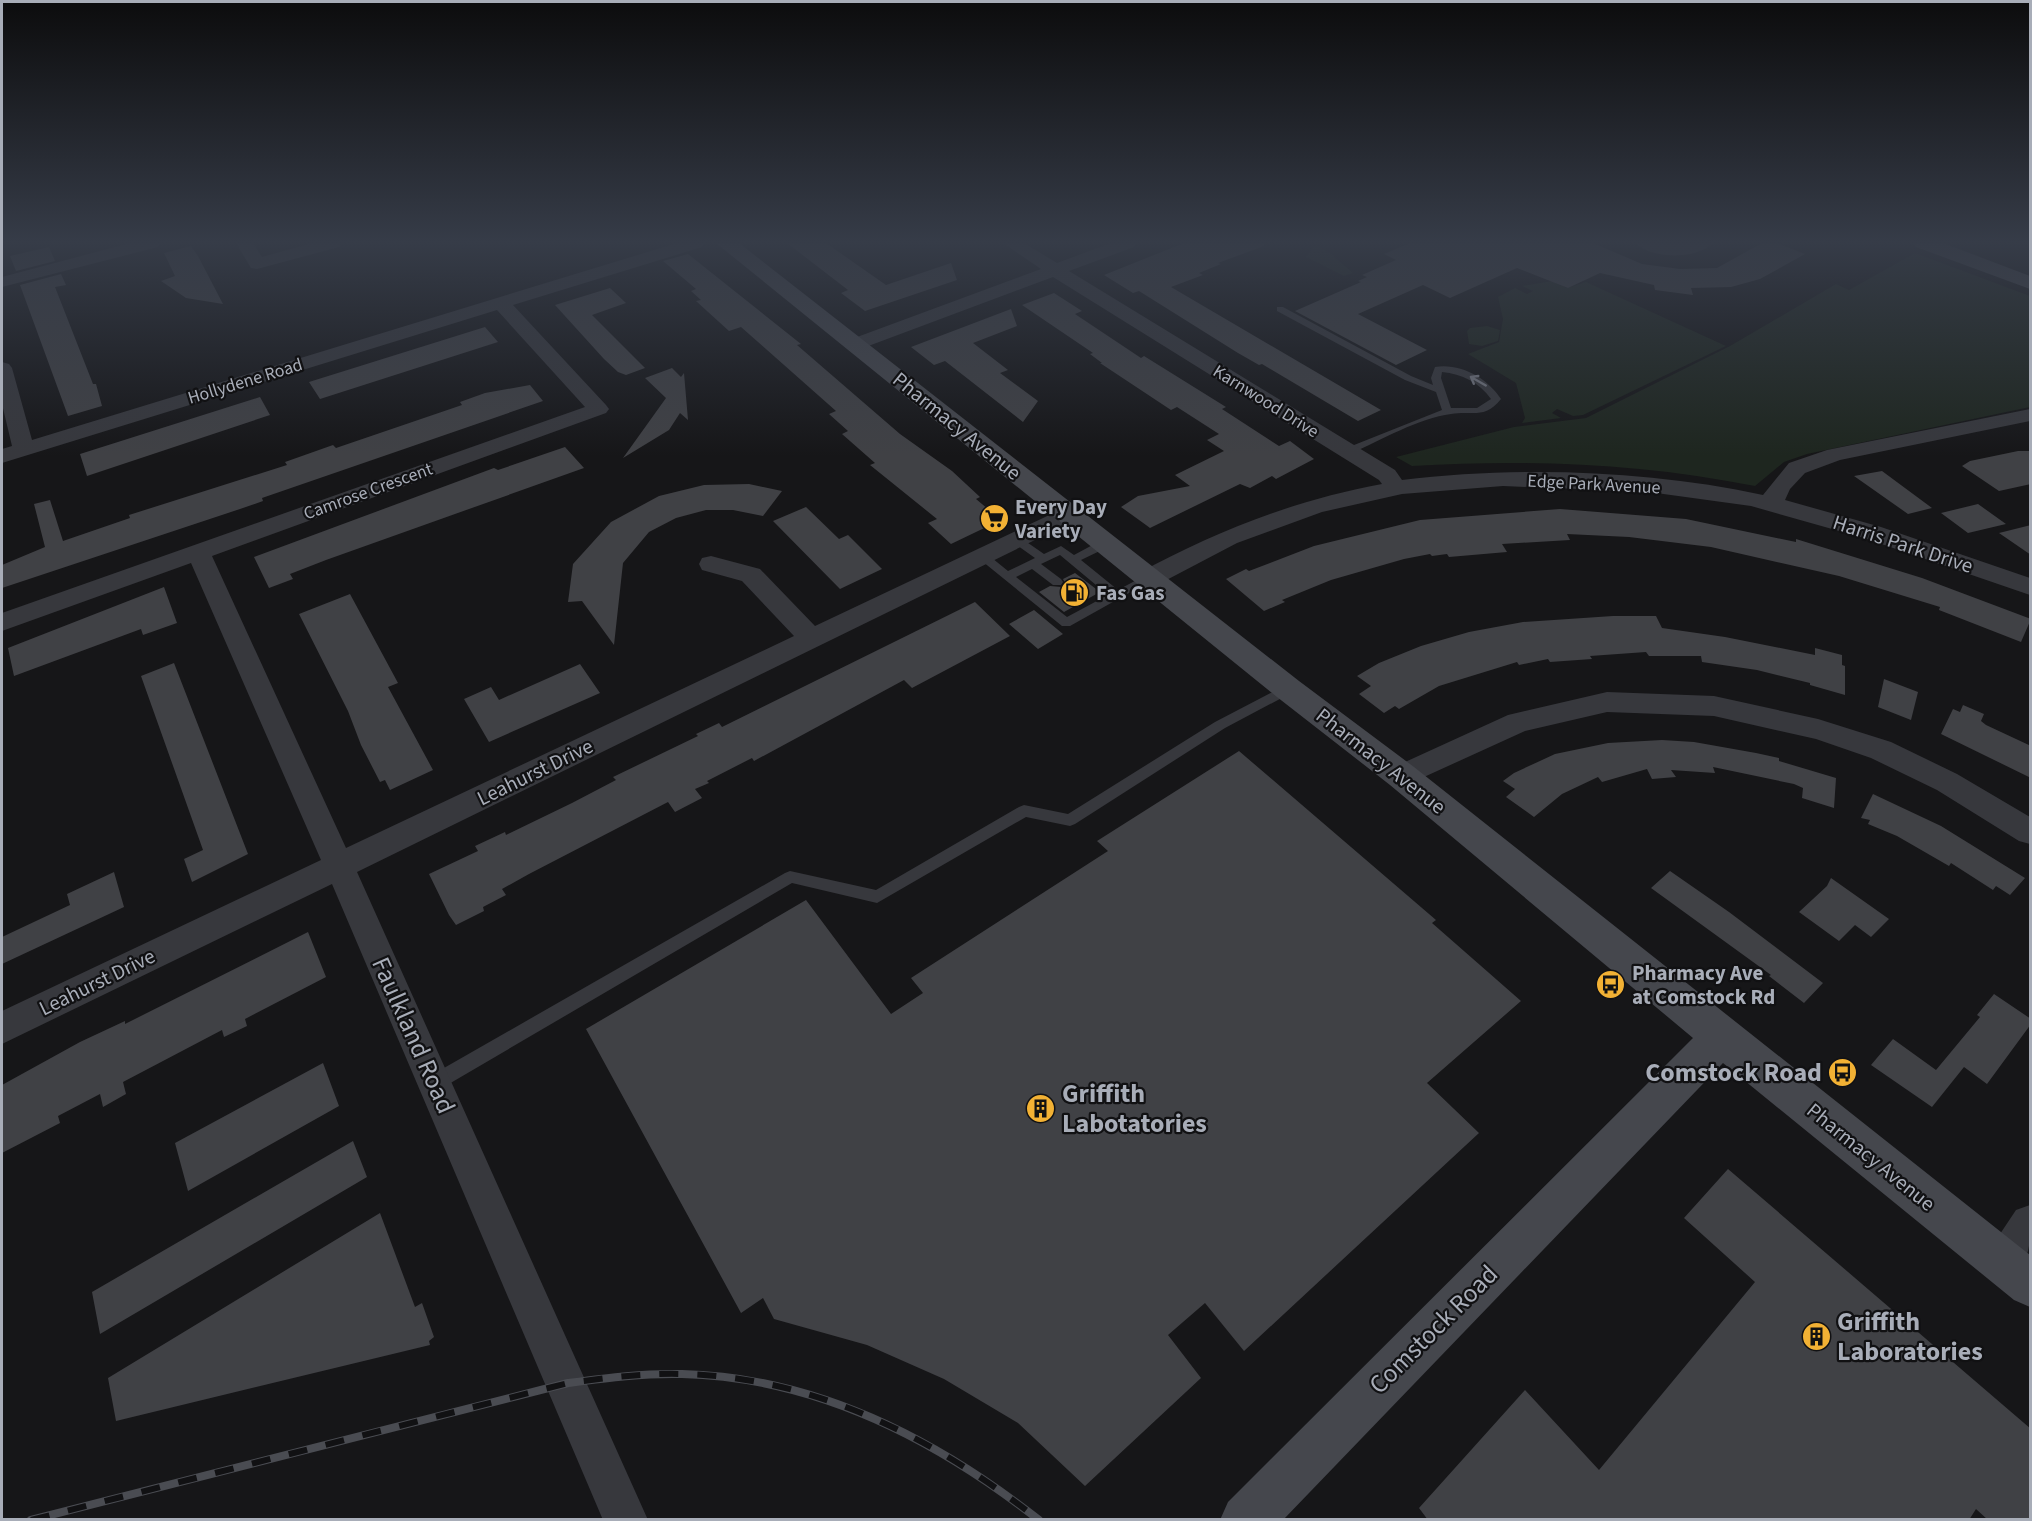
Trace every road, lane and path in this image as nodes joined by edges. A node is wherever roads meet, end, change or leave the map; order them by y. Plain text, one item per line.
1 (468, 314) edge
2 (510, 314) edge
3 (817, 314) edge
4 (937, 314) edge
5 (1127, 314) edge
6 (1289, 314) edge
7 (856, 344) junction
8 (2, 368) edge
9 (1441, 391) junction
10 (1447, 411) junction
11 (2031, 415) edge
12 (24, 449) junction
13 (1348, 451) junction
14 (2, 456) edge
15 (1395, 488) junction
16 (1773, 505) junction
17 (1068, 515) junction
18 (1018, 540) junction
19 (1104, 544) junction
20 (198, 552) junction
21 (983, 557) junction
22 (1072, 560) junction
23 (1038, 562) junction
24 (711, 564) dead end
25 (1008, 576) junction
26 (1148, 579) junction
27 (1057, 582) dead end
28 (2031, 587) edge
29 (1117, 596) junction
30 (2, 622) edge
31 (811, 638) junction
32 (1288, 689) junction
33 (1402, 776) junction
34 (2031, 832) edge
35 (339, 866) junction
36 (2, 1028) edge
37 (1721, 1037) junction
38 (436, 1082) junction
39 (2031, 1224) edge
40 (2018, 1274) edge
41 (626, 1520) edge
42 (1246, 1520) edge

1 - 12 street, Hollydene Road
2 - 20 street, Camrose Crescent
3 - 7 street, Pharmacy Avenue
4 - 7 street
5 - 13 street, Karnwood Drive
6 - 9 lane
7 - 17 street, Pharmacy Avenue
8 - 12 street
9 - 10 lane
10 -> 9 lane
10 - 13 lane
11 - 16 street
12 - 14 street, Hollydene Road
13 - 15 street, Karnwood Drive
15 - 16 street, Edge Park Avenue
15 - 26 street, Edge Park Avenue
16 - 28 street, Harris Park Drive
17 - 18 street, Leahurst Drive
17 - 19 street, Pharmacy Avenue
18 - 21 street, Leahurst Drive
18 - 23 lane
19 - 22 lane
19 - 26 street, Pharmacy Avenue
20 - 30 street, Camrose Crescent
20 - 35 street, Faulkland Road
21 - 25 lane
21 - 31 street, Leahurst Drive
22 - 23 lane
22 - 29 lane
23 - 25 lane
23 - 27 lane
24 - 31 street
25 - 29 lane
26 - 29 lane
26 - 32 street, Pharmacy Avenue
31 - 35 street, Leahurst Drive
32 - 33 street, Pharmacy Avenue
32 - 38 lane
33 - 34 street
33 - 37 street, Pharmacy Avenue
35 - 36 street, Leahurst Drive
35 - 38 street, Faulkland Road
37 - 40 street, Pharmacy Avenue
37 - 42 street, Comstock Road
38 - 41 street, Faulkland Road
39 - 40 street

